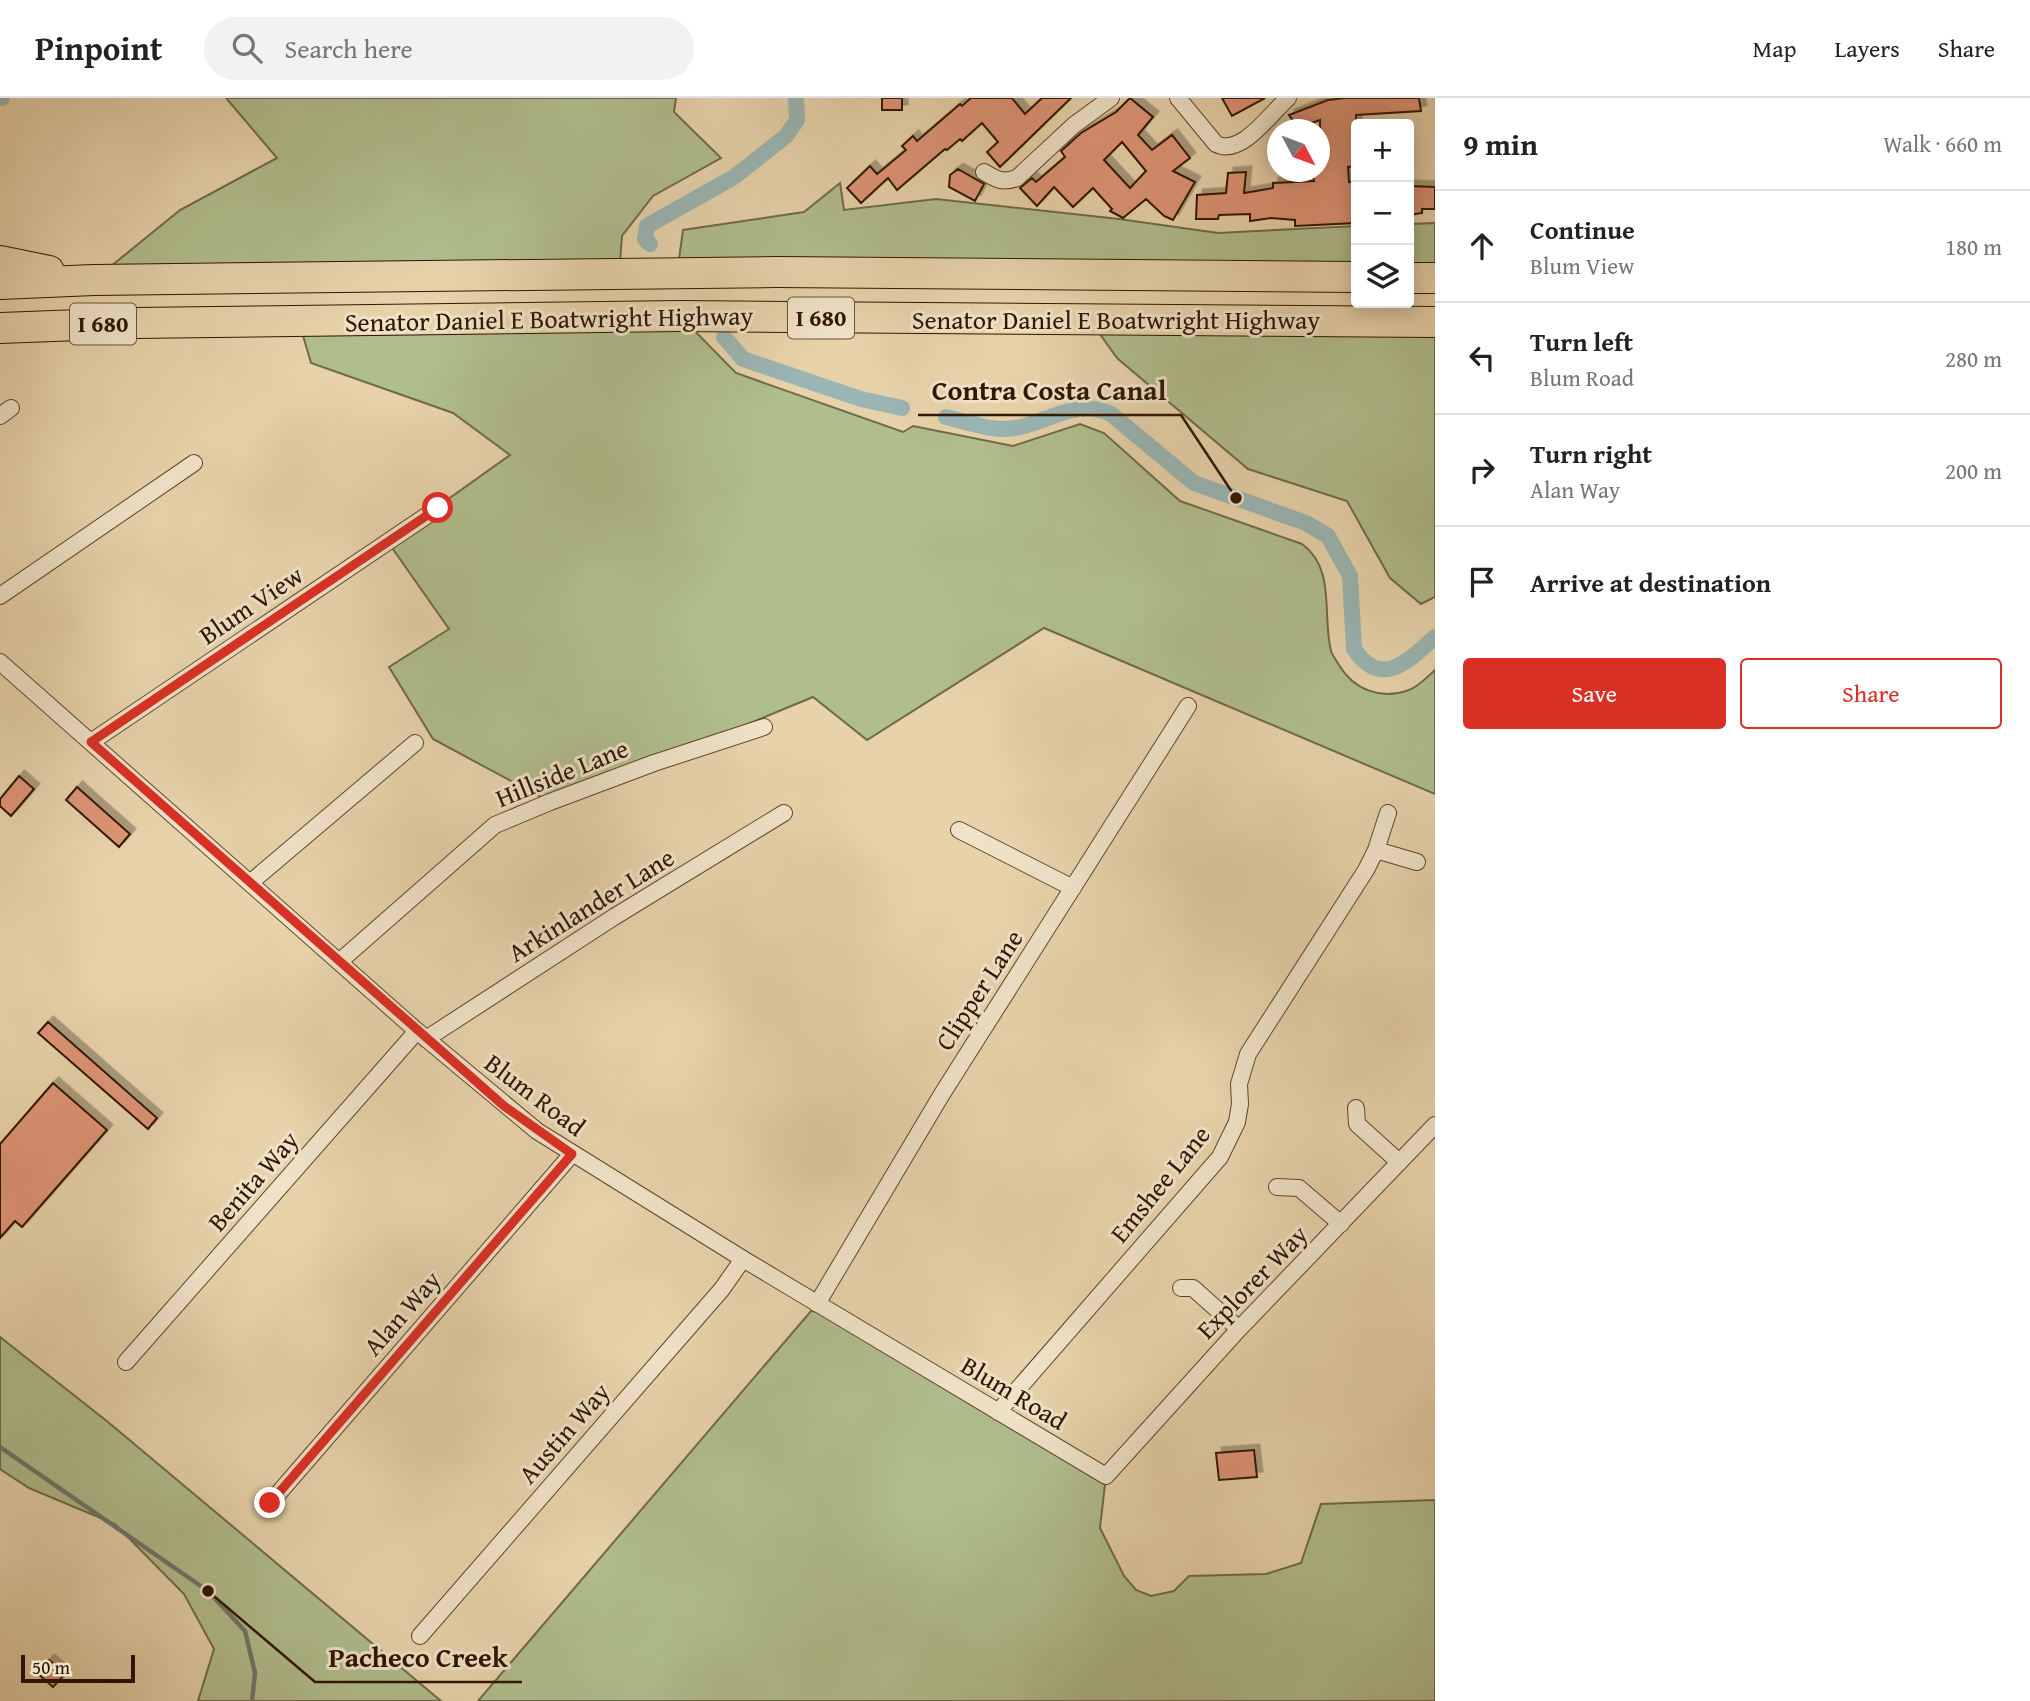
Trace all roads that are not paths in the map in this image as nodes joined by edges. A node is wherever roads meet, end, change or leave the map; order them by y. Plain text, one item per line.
1 (1111, 98) edge
2 (1178, 98) edge
3 (1288, 98) edge
4 (985, 172) dead end
5 (0, 261) edge
6 (1351, 277) edge
7 (1414, 278) edge
8 (1435, 278) edge
9 (94, 280) junction
10 (0, 284) edge
11 (1435, 322) edge
12 (0, 328) edge
13 (194, 463) dead end
14 (438, 508) dead end
15 (0, 596) edge
16 (0, 662) edge
17 (1188, 706) dead end
18 (764, 727) dead end
19 (91, 742) junction
20 (415, 743) dead end
21 (784, 813) dead end
22 (1388, 813) dead end
23 (959, 830) dead end
24 (1376, 850) junction
25 (1417, 862) dead end
26 (250, 883) junction
27 (1073, 888) junction
28 (339, 962) junction
29 (422, 1035) junction
30 (1356, 1108) dead end
31 (1435, 1125) edge
32 (572, 1154) junction
33 (1399, 1162) junction
34 (1277, 1187) dead end
35 (1341, 1224) junction
36 (743, 1259) junction
37 (1181, 1288) dead end
38 (817, 1304) junction
39 (1239, 1329) junction
40 (126, 1362) dead end
41 (998, 1412) junction
42 (1107, 1476) joint
43 (270, 1503) dead end
44 (420, 1636) dead end

1 - 4 street
2 - 3 street
5 - 9 highway
6 - 9 highway, Senator Daniel E Boatwright Highway / I 680
7 - 8 highway
9 - 10 highway, Senator Daniel E Boatwright Highway / I 680
11 - 12 highway, Senator Daniel E Boatwright Highway / I 680
13 - 15 street
14 - 19 street, Blum View
16 - 19 street, Blum Road
17 - 27 street, Clipper Lane
18 - 28 street, Hillside Lane
19 - 26 street, Blum Road
20 - 26 street
21 - 29 street, Arkinlander Lane
22 - 24 street, Emshee Lane
23 - 27 street
24 - 25 street
24 - 41 street, Emshee Lane
26 - 28 street, Blum Road
27 - 38 street, Clipper Lane
28 - 29 street, Blum Road
29 - 32 street, Blum Road
29 - 40 street, Benita Way
30 - 33 street
31 - 33 street, Explorer Way
32 - 36 street, Blum Road
32 - 43 street, Alan Way
33 - 35 street, Explorer Way
34 - 35 street
35 - 39 street, Explorer Way
36 - 38 street, Blum Road
36 - 44 street, Austin Way
37 - 39 street
38 - 41 street, Blum Road
39 - 42 street, Explorer Way
41 - 42 street, Blum Road

